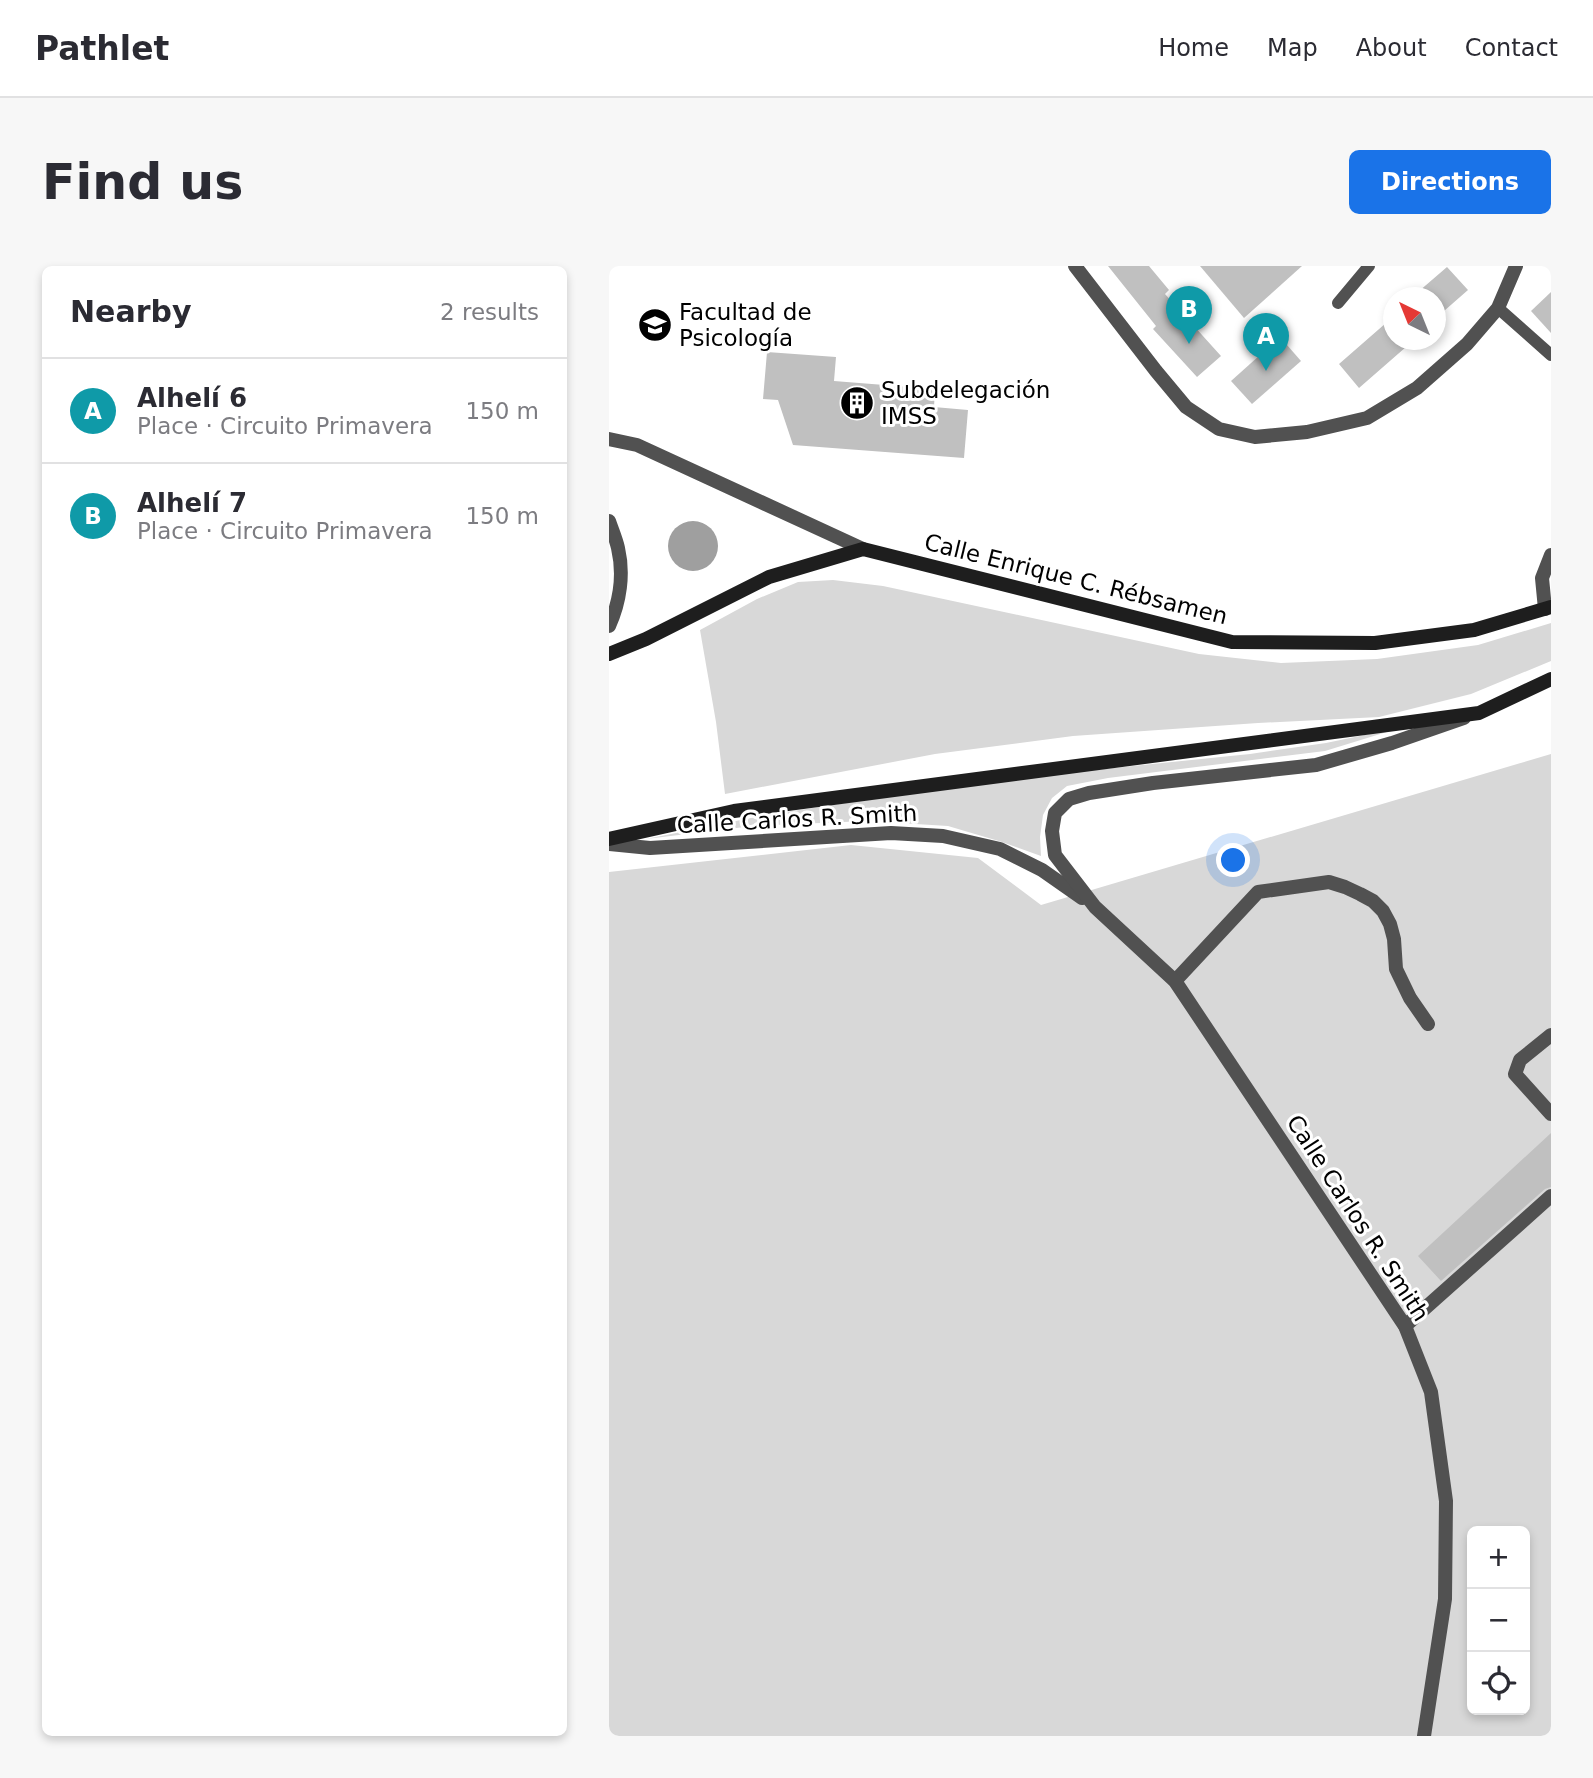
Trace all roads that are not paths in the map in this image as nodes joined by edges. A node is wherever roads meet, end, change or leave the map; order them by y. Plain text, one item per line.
1 (1075, 266) edge
2 (1369, 266) edge
3 (1515, 266) edge
4 (1338, 303) dead end
5 (1498, 308) junction
6 (1551, 355) edge
7 (609, 439) edge
8 (609, 521) edge
9 (863, 548) junction
10 (1551, 555) edge
11 (1548, 608) edge
12 (609, 626) edge
13 (609, 654) edge
14 (1551, 679) edge
15 (1479, 713) junction
16 (609, 842) edge
17 (1095, 907) junction
18 (1175, 981) junction
19 (1428, 1024) dead end
20 (1551, 1035) edge
21 (1551, 1114) edge
22 (1551, 1196) edge
23 (1405, 1326) junction
24 (1424, 1736) edge

1 - 5 street
2 - 4 lane
3 - 5 street
5 - 6 lane
7 - 9 street
8 - 12 street
9 - 11 main road, Calle Enrique C. Rébsamen
9 - 13 main road
10 - 11 street
14 - 15 main road
15 - 16 main road
15 - 17 street, Calle Carlos R. Smith
16 - 17 street, Calle Carlos R. Smith
17 - 18 street, Calle Carlos R. Smith
18 - 19 street
18 - 23 street, Calle Carlos R. Smith
20 - 21 street
22 - 23 street
23 - 24 street, Calle Carlos R. Smith

